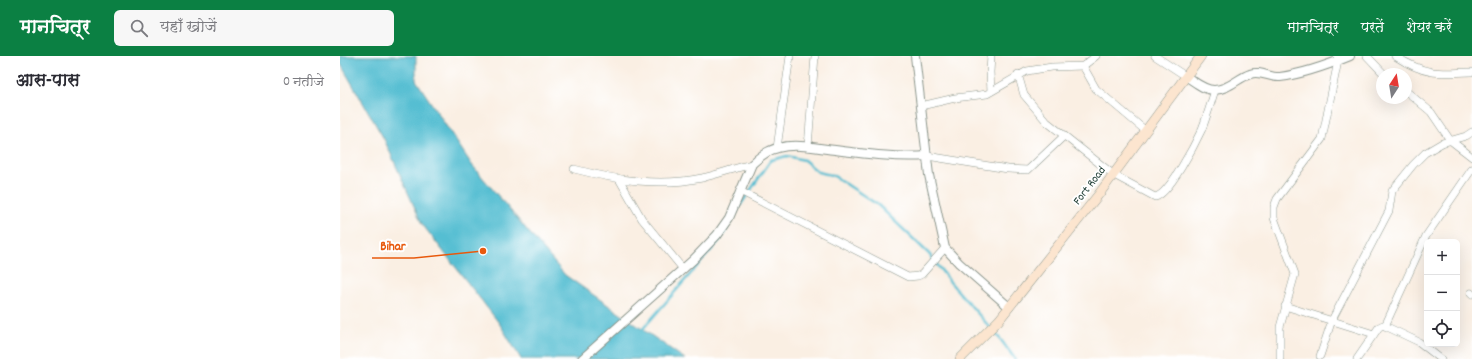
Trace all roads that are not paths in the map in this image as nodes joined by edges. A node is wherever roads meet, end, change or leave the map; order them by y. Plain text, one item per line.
1 (790, 56) edge
2 (815, 56) edge
3 (915, 56) edge
4 (991, 56) edge
5 (1096, 56) edge
6 (1155, 56) edge
7 (1201, 56) edge
8 (1350, 56) edge
9 (1368, 56) edge
10 (1395, 56) edge
11 (1338, 59) edge
12 (1083, 66) junction
13 (1379, 68) edge
14 (1472, 72) edge
15 (1018, 74) junction
16 (1187, 77) junction
17 (1215, 90) junction
18 (991, 91) junction
19 (1412, 97) edge
20 (921, 106) junction
21 (1146, 131) junction
22 (1472, 132) edge
23 (1064, 136) junction
24 (1450, 140) junction
25 (808, 147) junction
26 (777, 148) junction
27 (927, 156) junction
28 (1472, 157) edge
29 (752, 164) junction
30 (1472, 168) edge
31 (574, 169) dead end
32 (1114, 175) junction
33 (619, 180) junction
34 (740, 191) junction
35 (945, 248) junction
36 (684, 269) junction
37 (1285, 306) junction
38 (1009, 308) junction
39 (1332, 320) junction
40 (1386, 326) junction
41 (1374, 334) junction
42 (1320, 356) dead end
43 (582, 359) edge
44 (960, 359) edge
45 (1280, 359) edge
46 (1357, 359) edge
47 (1442, 359) edge

1 - 26 street
2 - 25 street
3 - 20 street
4 - 18 street
5 - 12 street
6 - 16 street
7 - 16 main road, Fort Road
8 - 11 street
9 - 13 street
10 - 14 street
11 - 17 street
11 - 37 street
12 - 15 street
12 - 21 street
15 - 18 street
15 - 23 street
16 - 17 street
16 - 21 main road, Fort Road
17 - 32 street
18 - 20 street
19 - 24 street
20 - 27 street
21 - 32 main road, Fort Road
22 - 24 street
23 - 27 street
23 - 32 street
24 - 28 street
24 - 39 street
25 - 26 street
25 - 27 street
26 - 29 street
27 - 35 street
29 - 33 street
29 - 34 street
30 - 40 street
31 - 33 street
32 - 38 main road, Fort Road
33 - 36 street
34 - 35 street
34 - 36 street
35 - 38 street
36 - 43 street
37 - 39 street
37 - 45 street
38 - 44 main road, Fort Road
39 - 41 street
39 - 42 street
40 - 41 street
40 - 47 street
41 - 46 street

